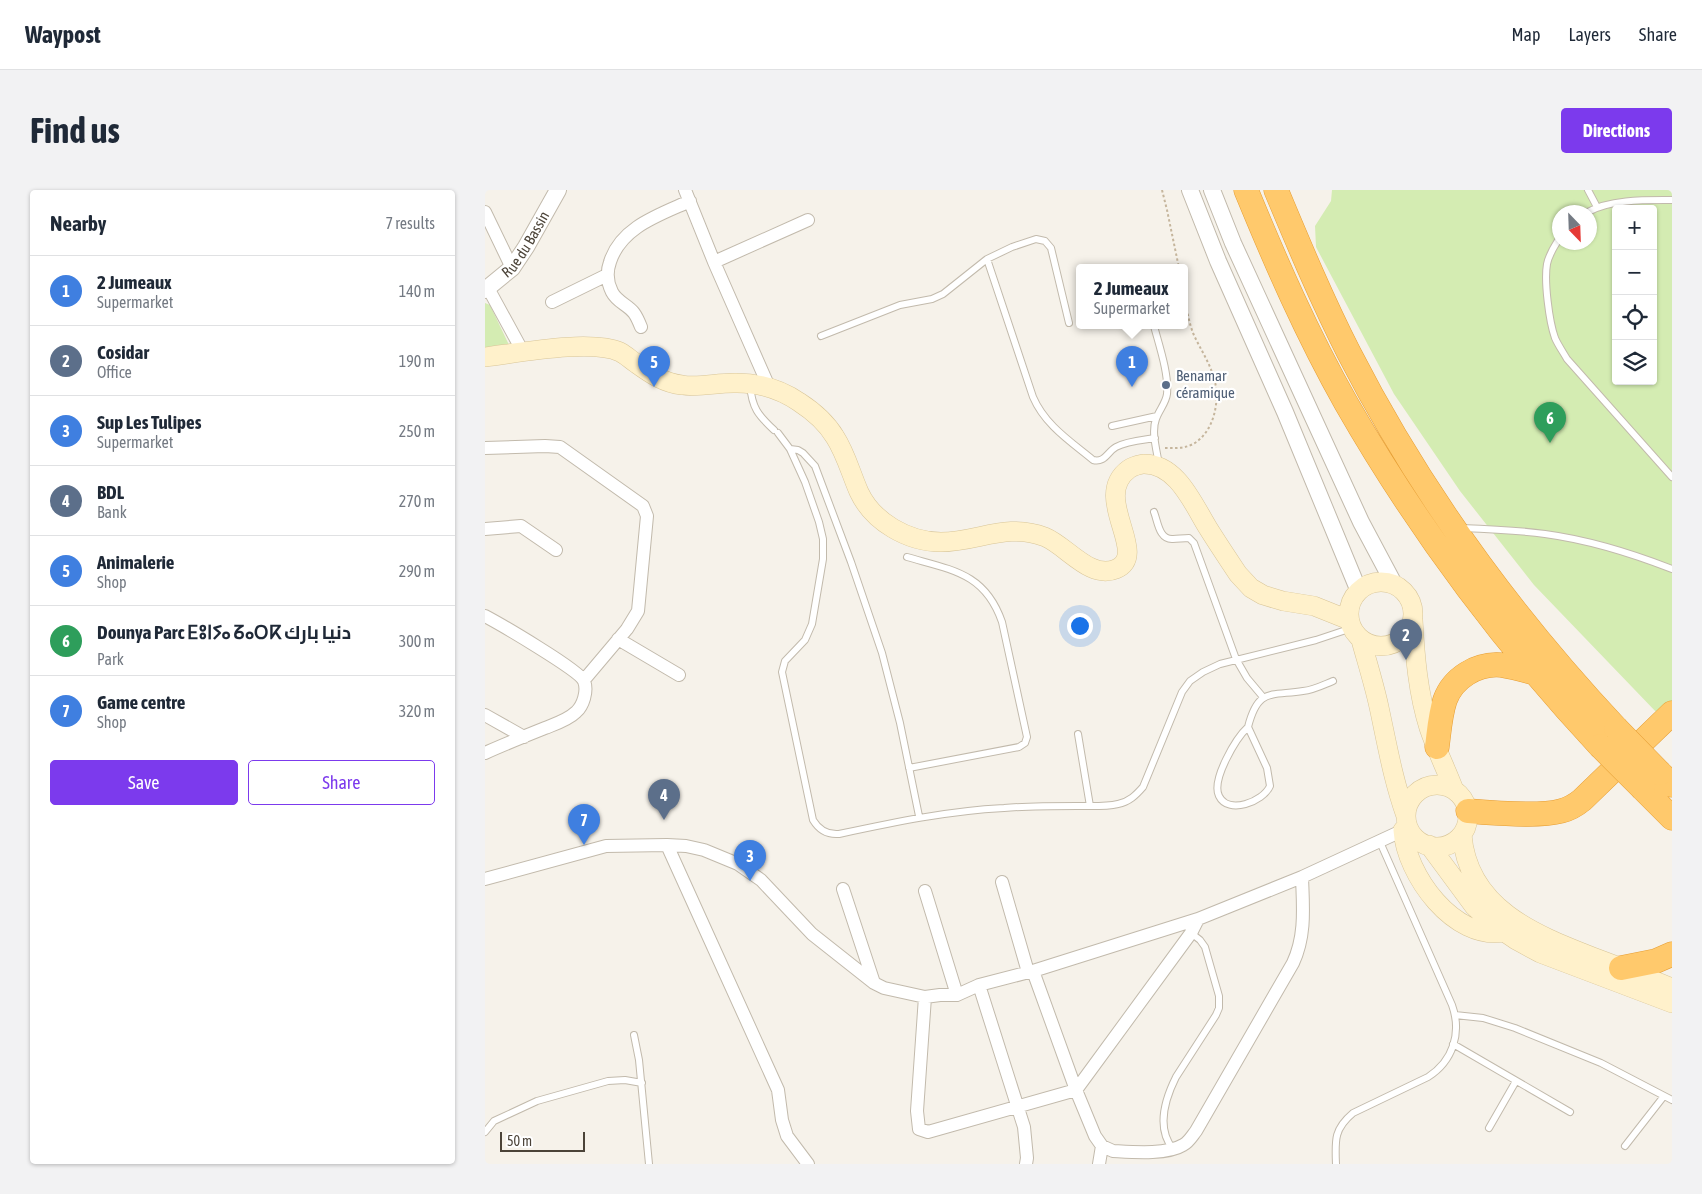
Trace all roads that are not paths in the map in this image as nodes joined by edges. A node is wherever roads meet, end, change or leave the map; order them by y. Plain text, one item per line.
1 (558, 190) edge
2 (1190, 190) edge
3 (1212, 190) edge
4 (1246, 190) edge
5 (1276, 190) edge
6 (1588, 190) edge
7 (687, 195) edge
8 (1672, 200) edge
9 (1596, 205) edge
10 (1597, 207) edge
11 (485, 212) edge
12 (808, 220) dead end
13 (1552, 250) edge
14 (987, 260) junction
15 (714, 262) junction
16 (512, 268) junction
17 (607, 275) junction
18 (487, 289) edge
19 (552, 302) dead end
20 (1069, 323) dead end
21 (641, 327) dead end
22 (1155, 329) edge
23 (821, 336) dead end
24 (523, 352) junction
25 (485, 357) edge
26 (750, 384) junction
27 (769, 387) junction
28 (1157, 416) junction
29 (1112, 426) dead end
30 (1155, 438) junction
31 (485, 448) edge
32 (790, 449) junction
33 (1158, 457) junction
34 (1672, 477) edge
35 (1154, 512) dead end
36 (1454, 527) junction
37 (485, 529) edge
38 (556, 550) dead end
39 (907, 557) dead end
40 (1672, 570) edge
41 (1394, 584) junction
42 (1355, 595) junction
43 (1314, 606) junction
44 (485, 616) edge
45 (1413, 620) junction
46 (1354, 629) junction
47 (618, 639) junction
48 (1236, 659) junction
49 (1535, 673) junction
50 (679, 675) dead end
51 (584, 680) junction
52 (1333, 681) dead end
53 (1263, 697) junction
54 (1672, 713) edge
55 (485, 715) edge
56 (1248, 727) junction
57 (1078, 734) dead end
58 (523, 737) junction
59 (1437, 747) junction
60 (485, 752) edge
61 (909, 768) junction
62 (1666, 779) edge
63 (1455, 790) junction
64 (1090, 806) junction
65 (1468, 811) junction
66 (919, 816) junction
67 (1672, 818) edge
68 (1406, 825) junction
69 (1461, 835) junction
70 (1380, 842) junction
71 (667, 845) junction
72 (1429, 845) junction
73 (1302, 877) junction
74 (485, 879) edge
75 (1002, 882) dead end
76 (843, 889) dead end
77 (925, 891) dead end
78 (1198, 919) junction
79 (1504, 932) junction
80 (1191, 933) junction
81 (1672, 954) edge
82 (1621, 968) junction
83 (1031, 971) junction
84 (873, 984) junction
85 (979, 985) junction
86 (1672, 988) edge
87 (957, 995) junction
88 (925, 998) junction
89 (1672, 1003) edge
90 (1455, 1015) junction
91 (634, 1035) dead end
92 (1453, 1044) junction
93 (1516, 1081) junction
94 (641, 1083) junction
95 (1076, 1090) junction
96 (1664, 1096) junction
97 (1672, 1100) edge
98 (1018, 1106) junction
99 (1569, 1112) dead end
100 (1489, 1128) dead end
101 (485, 1132) edge
102 (1102, 1146) junction
103 (1625, 1146) dead end
104 (1173, 1150) junction
105 (649, 1164) edge
106 (808, 1164) edge
107 (1026, 1164) edge
108 (1099, 1164) edge
109 (1336, 1164) edge

1 - 16 street, Rue du Bassin
2 - 42 street
3 - 41 street
4 - 49 highway
5 - 36 highway
6 - 9 lane
7 - 15 street
7 - 17 street
8 - 10 lane
11 - 16 street
12 - 15 street
13 - 34 lane
14 - 20 lane
14 - 23 lane
14 - 30 lane
15 - 27 street
16 - 18 street, Rue du Bassin
17 - 19 street
17 - 21 street
18 - 24 street
22 - 28 lane
24 - 25 main road
24 - 26 main road
26 - 27 main road
26 - 32 lane
27 - 33 main road
28 - 29 lane
28 - 30 lane
30 - 33 lane
31 - 47 street
32 - 61 lane
32 - 66 lane
33 - 43 main road
35 - 48 lane
36 - 40 lane
36 - 62 highway, bridge
37 - 38 street
39 - 61 lane
41 - 42 main road
41 - 45 main road
42 - 43 main road
42 - 46 main road
43 - 46 main road
44 - 51 street
45 - 46 main road
45 - 59 main road
46 - 48 lane
46 - 68 main road
47 - 50 street
47 - 51 street
48 - 53 lane
48 - 64 lane
49 - 59 highway
49 - 67 highway, bridge
51 - 58 street
52 - 53 lane
53 - 56 lane
54 - 65 highway
55 - 58 street
56 - 56 lane
57 - 64 lane
58 - 60 street
59 - 63 main road
61 - 66 lane
63 - 65 main road
63 - 68 main road
64 - 66 lane
65 - 69 main road
68 - 70 street
68 - 72 main road
68 - 79 main road
69 - 72 main road
69 - 82 main road
70 - 73 street
70 - 90 lane
71 - 74 street
71 - 84 street
71 - 106 street
72 - 79 main road
73 - 78 street
73 - 104 street
75 - 83 street
76 - 84 street
77 - 87 street
78 - 80 street
78 - 83 street
79 - 89 main road
80 - 95 street
80 - 104 lane
81 - 82 highway
82 - 86 main road
83 - 85 street
83 - 95 street
84 - 88 street
85 - 87 street
85 - 98 street
87 - 88 street
88 - 98 street
90 - 92 lane
90 - 96 lane
91 - 94 lane
92 - 93 lane
92 - 109 lane
93 - 99 lane
93 - 100 lane
94 - 101 lane
94 - 105 lane
95 - 98 street
95 - 102 street
96 - 97 lane
96 - 103 lane
98 - 107 street
102 - 104 street
102 - 108 street

